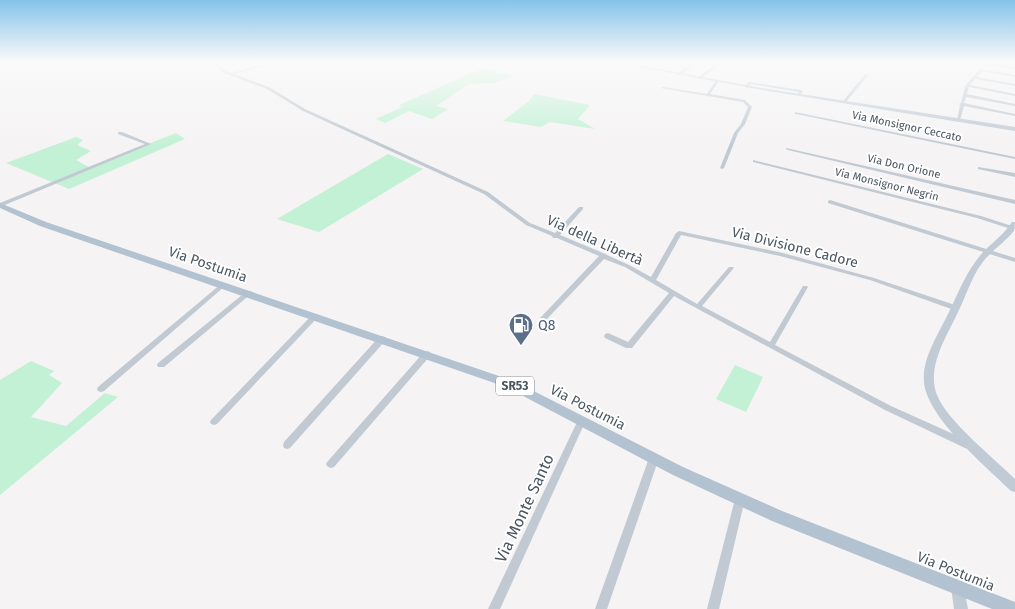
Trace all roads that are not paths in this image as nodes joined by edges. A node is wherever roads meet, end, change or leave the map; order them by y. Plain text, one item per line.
1 (272, 90) edge
2 (679, 90) edge
3 (711, 90) edge
4 (783, 90) edge
5 (802, 90) edge
6 (854, 90) edge
7 (966, 90) edge
8 (991, 90) edge
9 (800, 93) junction
10 (708, 95) junction
11 (964, 95) junction
12 (1015, 95) edge
13 (845, 102) junction
14 (961, 104) junction
15 (1015, 105) edge
16 (796, 113) dead end
17 (1015, 115) edge
18 (958, 120) junction
19 (1015, 129) edge
20 (120, 133) dead end
21 (788, 149) dead end
22 (1015, 158) edge
23 (755, 162) dead end
24 (722, 168) dead end
25 (980, 168) dead end
26 (1015, 176) edge
27 (830, 202) dead end
28 (1015, 202) edge
29 (0, 205) edge
30 (581, 208) dead end
31 (1014, 226) edge
32 (555, 237) junction
33 (988, 253) junction
34 (604, 255) junction
35 (1015, 260) edge
36 (731, 268) dead end
37 (652, 280) junction
38 (224, 285) junction
39 (805, 287) dead end
40 (673, 293) junction
41 (249, 294) junction
42 (698, 307) junction
43 (956, 308) junction
44 (315, 316) junction
45 (544, 318) dead end
46 (608, 336) dead end
47 (382, 339) junction
48 (772, 344) junction
49 (427, 354) junction
50 (161, 365) dead end
51 (101, 388) dead end
52 (582, 420) junction
53 (214, 422) dead end
54 (287, 446) dead end
55 (975, 448) junction
56 (654, 458) junction
57 (331, 464) dead end
58 (1015, 487) edge
59 (740, 499) junction
60 (958, 588) junction
61 (494, 609) edge
62 (601, 609) edge
63 (713, 609) edge
64 (961, 609) edge
65 (1012, 609) edge

1 - 32 street, Via della Libertà
2 - 10 street
3 - 10 street
4 - 9 street
5 - 9 street
6 - 13 street
7 - 11 street
8 - 12 street
9 - 13 street
10 - 24 street
11 - 14 street
11 - 15 street
13 - 18 street
14 - 17 street
14 - 18 street
16 - 22 street, Via Monsignor Ceccato
18 - 19 street
20 - 29 street
21 - 28 street, Via Don Orione
23 - 31 street, Via Monsignor Negrin
25 - 26 street
27 - 33 street
29 - 38 main road, Via Postumia / SR53
30 - 32 street
31 - 33 street
32 - 34 street, Via della Libertà
33 - 35 street
33 - 43 street
34 - 37 street, Via della Libertà
34 - 45 street
36 - 42 street
37 - 40 street, Via della Libertà
37 - 43 street, Via Divisione Cadore
38 - 41 main road, Via Postumia / SR53
38 - 51 street
39 - 48 street
40 - 42 street, Via della Libertà
40 - 46 street
41 - 44 main road, Via Postumia / SR53
41 - 50 street
42 - 48 street, Via della Libertà
43 - 55 street
44 - 47 main road, Via Postumia / SR53
44 - 53 street
47 - 49 main road, Via Postumia / SR53
47 - 54 street
48 - 55 street, Via della Libertà
49 - 52 main road, Via Postumia / SR53
49 - 57 street
52 - 56 main road, Via Postumia / SR53
52 - 61 street, Via Monte Santo
55 - 58 street
56 - 59 main road, Via Postumia / SR53
56 - 62 street
59 - 60 main road, Via Postumia / SR53
59 - 63 street
60 - 64 street
60 - 65 main road, Via Postumia / SR53

